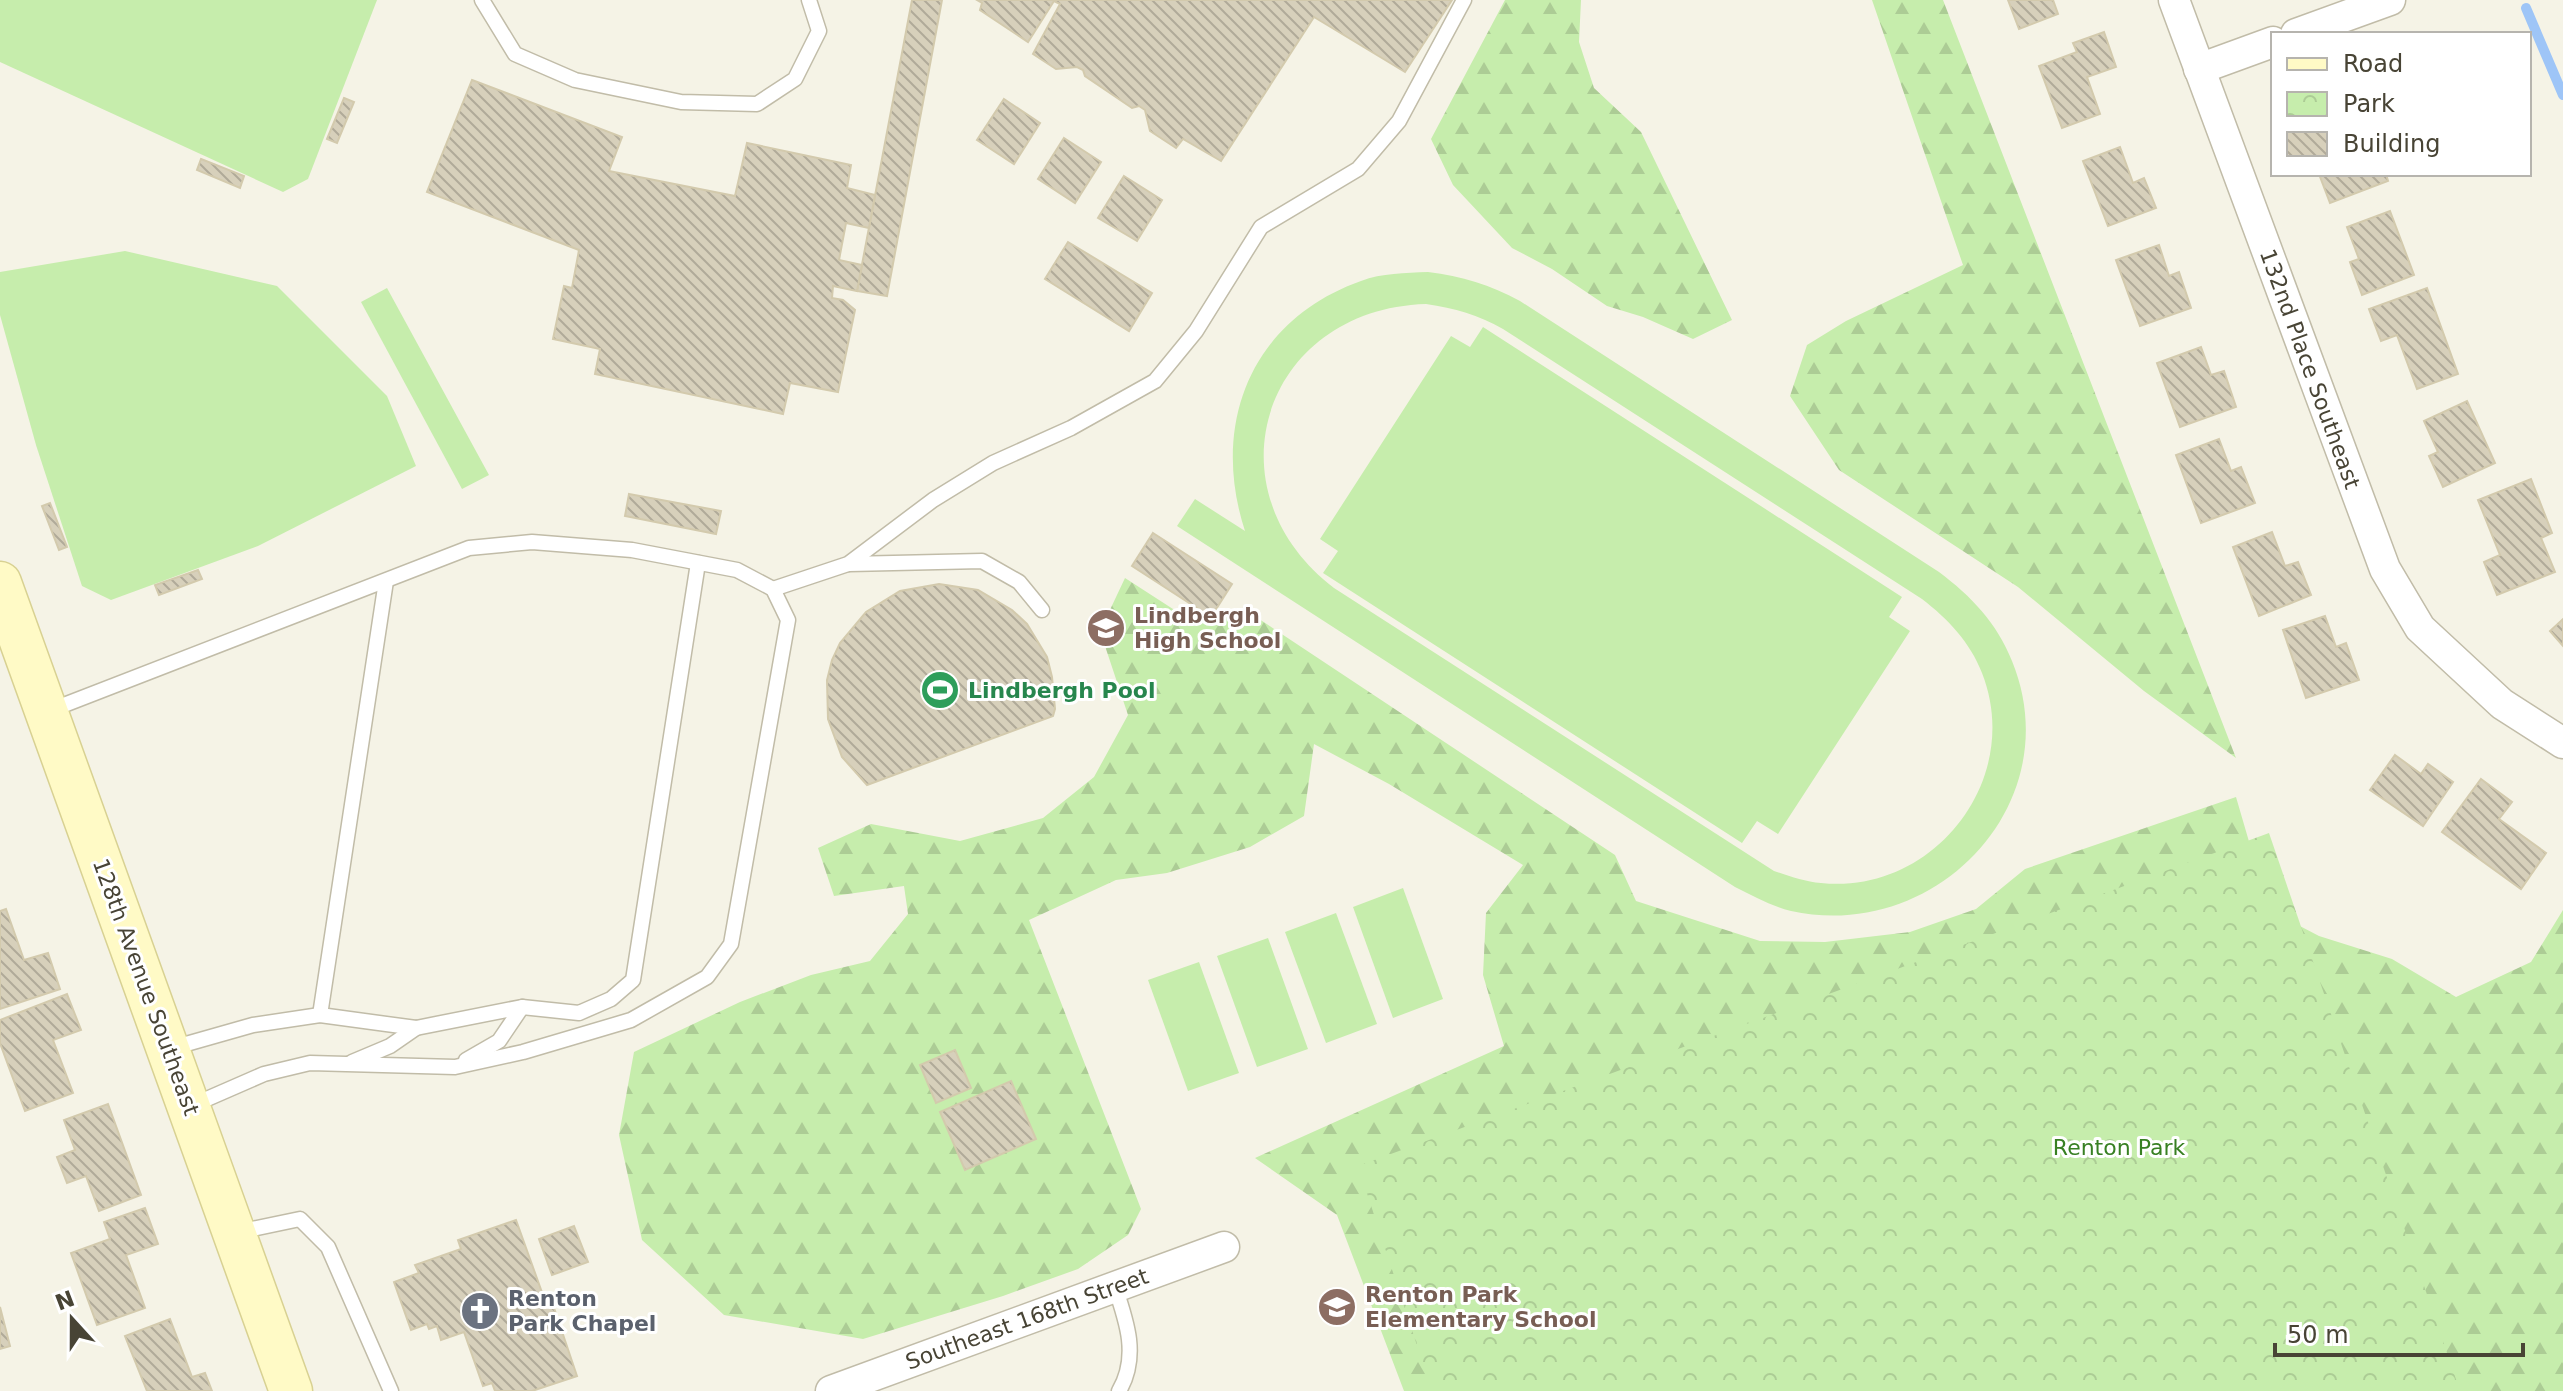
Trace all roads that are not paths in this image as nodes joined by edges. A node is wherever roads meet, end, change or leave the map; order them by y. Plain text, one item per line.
1 (482, 0) edge
2 (809, 0) edge
3 (1464, 0) edge
4 (2174, 0) edge
5 (2390, 0) edge
6 (2302, 32) edge
7 (2271, 43) edge
8 (2199, 69) junction
9 (698, 563) junction
10 (848, 564) junction
11 (386, 581) junction
12 (0, 583) edge
13 (773, 589) junction
14 (1042, 610) dead end
15 (46, 712) junction
16 (2563, 743) edge
17 (522, 1007) junction
18 (320, 1015) junction
19 (416, 1028) junction
20 (168, 1050) junction
21 (348, 1064) junction
22 (455, 1067) junction
23 (189, 1107) junction
24 (234, 1233) junction
25 (1224, 1247) dead end
26 (1115, 1287) junction
27 (291, 1391) edge
28 (391, 1391) edge
29 (831, 1391) edge
30 (1119, 1391) edge

1 - 2 lane
3 - 10 lane
4 - 8 street, 132nd Place Southeast
5 - 6 street
7 - 8 street
8 - 16 street, 132nd Place Southeast
9 - 11 lane
9 - 13 lane
9 - 17 lane
10 - 13 lane
10 - 14 lane
11 - 15 lane
11 - 18 lane
12 - 15 street, 128th Avenue Southeast
13 - 22 lane
15 - 20 street, 128th Avenue Southeast
17 - 19 lane
17 - 22 lane
18 - 19 lane
18 - 20 lane
19 - 21 lane
20 - 23 street, 128th Avenue Southeast
21 - 22 lane
21 - 23 lane
23 - 24 street, 128th Avenue Southeast
24 - 27 street, 128th Avenue Southeast
24 - 28 lane
25 - 26 street, Southeast 168th Street
26 - 29 street, Southeast 168th Street
26 - 30 lane

